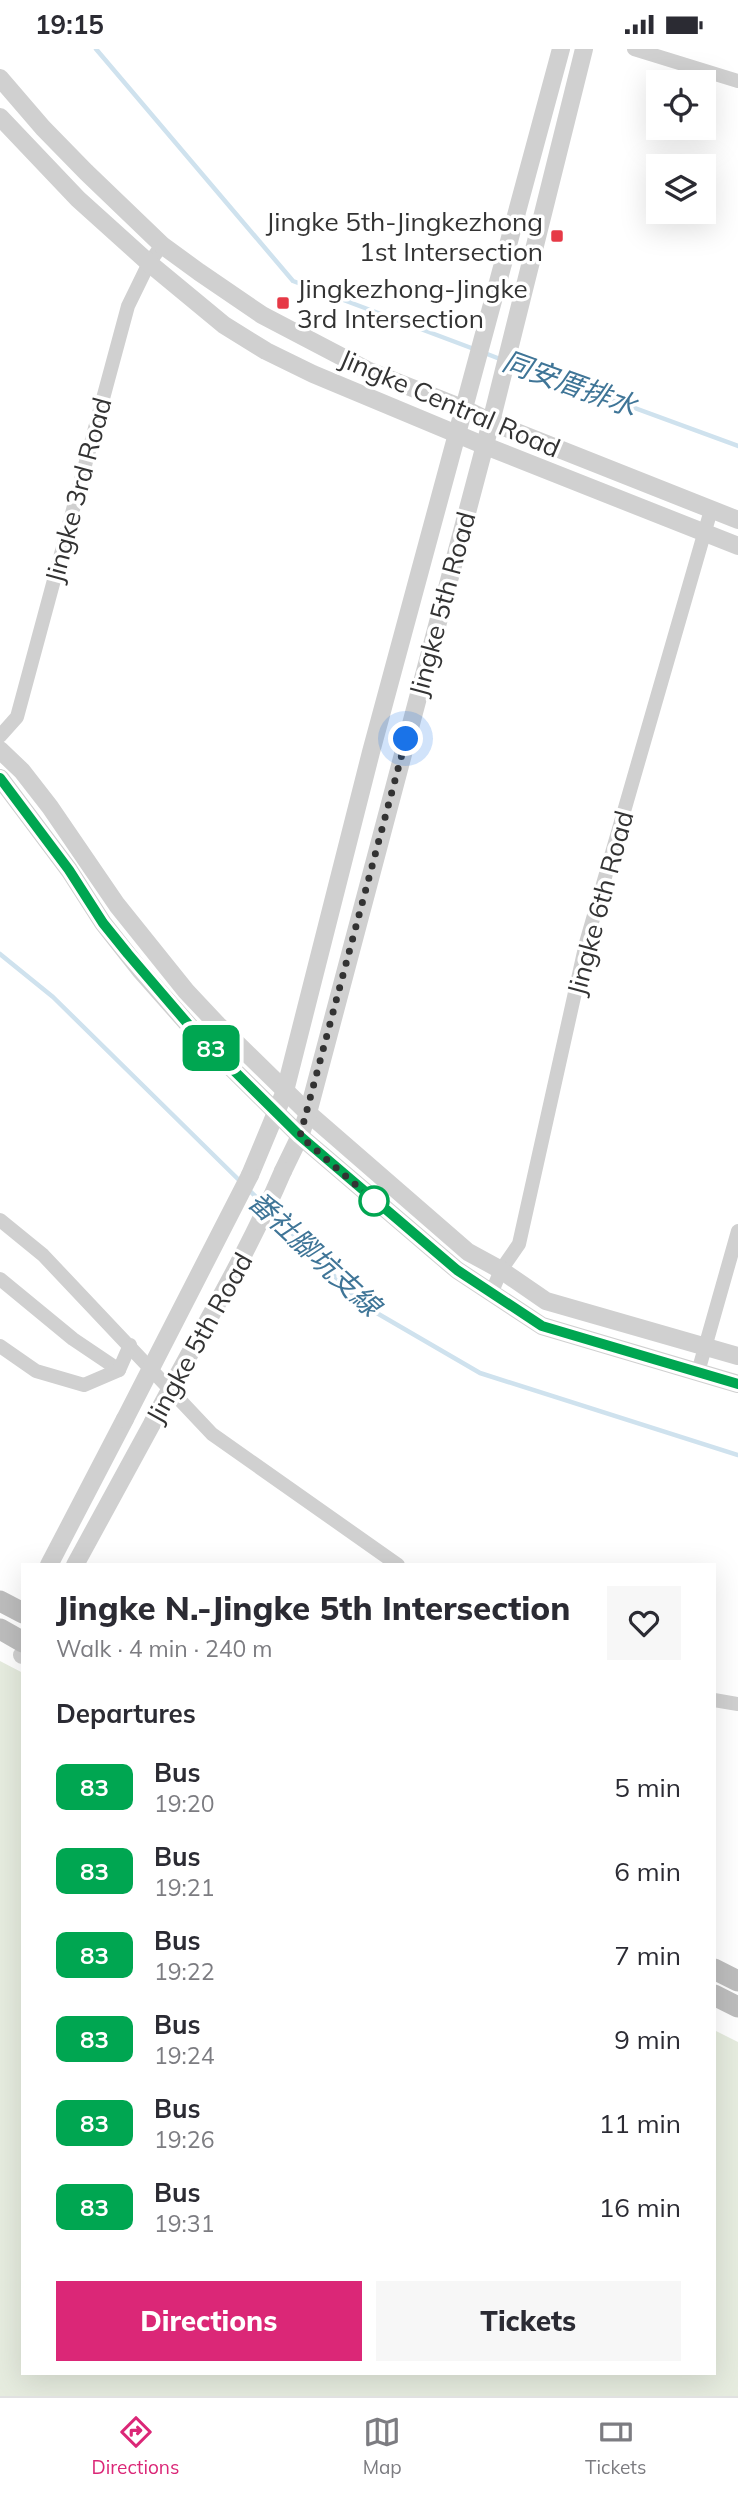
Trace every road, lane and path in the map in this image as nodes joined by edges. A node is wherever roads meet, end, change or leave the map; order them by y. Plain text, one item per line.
1 (561, 49) edge
2 (584, 49) edge
3 (634, 49) edge
4 (0, 78) edge
5 (738, 81) edge
6 (0, 117) edge
7 (162, 245) junction
8 (149, 263) junction
9 (465, 409) junction
10 (491, 422) junction
11 (457, 433) junction
12 (484, 445) junction
13 (711, 510) junction
14 (738, 520) edge
15 (705, 534) junction
16 (738, 546) edge
17 (0, 736) edge
18 (0, 750) edge
19 (0, 778) edge
20 (285, 1091) junction
21 (276, 1113) junction
22 (308, 1113) junction
23 (300, 1136) junction
24 (0, 1220) edge
25 (738, 1231) edge
26 (501, 1270) junction
27 (0, 1279) edge
28 (491, 1294) junction
29 (130, 1345) junction
30 (0, 1346) edge
31 (705, 1347) junction
32 (738, 1356) edge
33 (119, 1370) junction
34 (698, 1372) junction
35 (738, 1384) edge
36 (50, 1563) edge
37 (76, 1563) edge
38 (395, 1563) edge
39 (0, 1601) edge
40 (21, 1612) edge
41 (21, 1616) edge
42 (7, 1636) edge
43 (716, 1700) edge
44 (738, 1704) edge
45 (716, 1970) edge
46 (738, 1981) edge
47 (716, 1996) edge
48 (738, 2007) edge

1 - 9 street, Jingke 5th Road
2 - 10 street, Jingke 5th Road
3 - 5 street
4 - 7 street, Jingke Central Road
6 - 8 street, Jingke Central Road
7 - 8 street, Jingke 3rd Road
7 - 9 street, Jingke Central Road
8 - 11 street, Jingke Central Road
8 - 17 street, Jingke 3rd Road
9 - 10 street, Jingke Central Road
9 - 11 street, Jingke 5th Road
10 - 12 street, Jingke 5th Road
10 - 13 street, Jingke Central Road
11 - 12 street, Jingke Central Road
11 - 20 street, Jingke 5th Road
12 - 15 street, Jingke Central Road
12 - 22 street, Jingke 5th Road
13 - 14 street, Jingke Central Road
13 - 15 street, Jingke 6th Road
15 - 16 street, Jingke Central Road
15 - 26 street, Jingke 6th Road
18 - 20 street
19 - 21 street
20 - 21 street, Jingke 5th Road
20 - 22 street
21 - 23 street
21 - 36 street, Jingke 5th Road, bridge
22 - 23 street, Jingke 5th Road
22 - 26 street
23 - 28 street
23 - 37 street, Jingke 5th Road, bridge
24 - 29 street
25 - 31 street
26 - 28 street, Jingke 6th Road
26 - 31 street
27 - 33 street
28 - 34 street
29 - 33 street
29 - 38 street
30 - 33 street
31 - 32 street
31 - 34 street
34 - 35 street
39 - 40 main road
41 - 42 street
43 - 44 street
45 - 46 main road
47 - 48 main road

